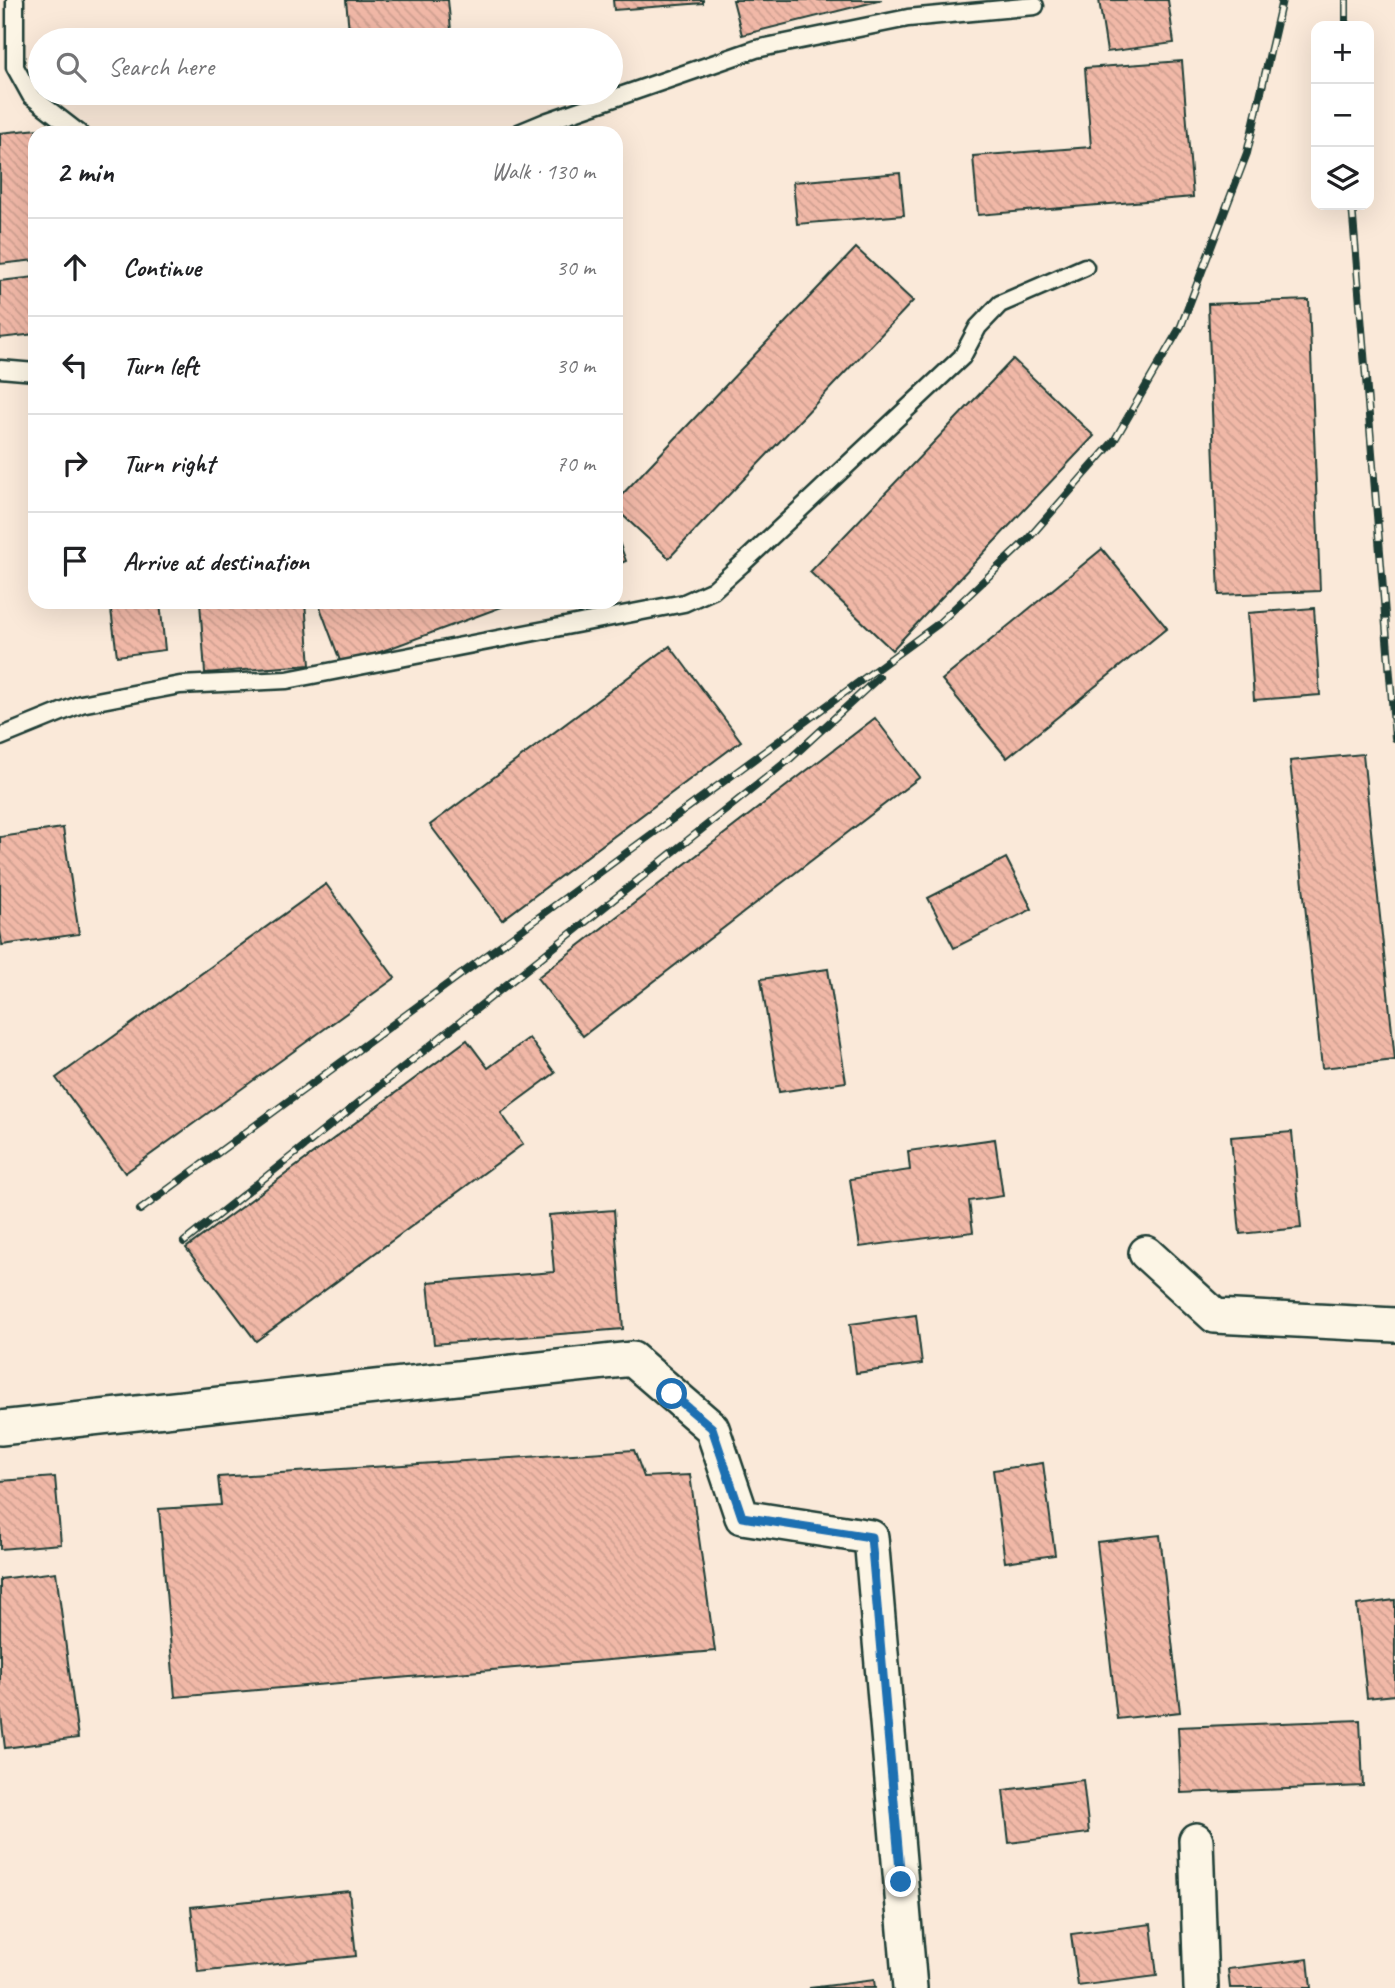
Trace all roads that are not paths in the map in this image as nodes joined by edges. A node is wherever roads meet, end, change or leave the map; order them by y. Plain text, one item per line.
1 (15, 0) edge
2 (1035, 6) dead end
3 (28, 91) edge
4 (623, 95) edge
5 (43, 105) edge
6 (595, 105) edge
7 (70, 126) edge
8 (536, 126) edge
9 (1085, 267) dead end
10 (0, 369) edge
11 (28, 371) edge
12 (0, 737) edge
13 (1146, 1253) dead end
14 (1395, 1325) edge
15 (0, 1428) edge
16 (1196, 1840) dead end
17 (910, 1988) edge
18 (1201, 1988) edge

1 - 3 lane
2 - 4 lane
5 - 7 lane
6 - 8 lane
9 - 12 lane
10 - 11 lane
13 - 14 street
15 - 17 street
16 - 18 street

